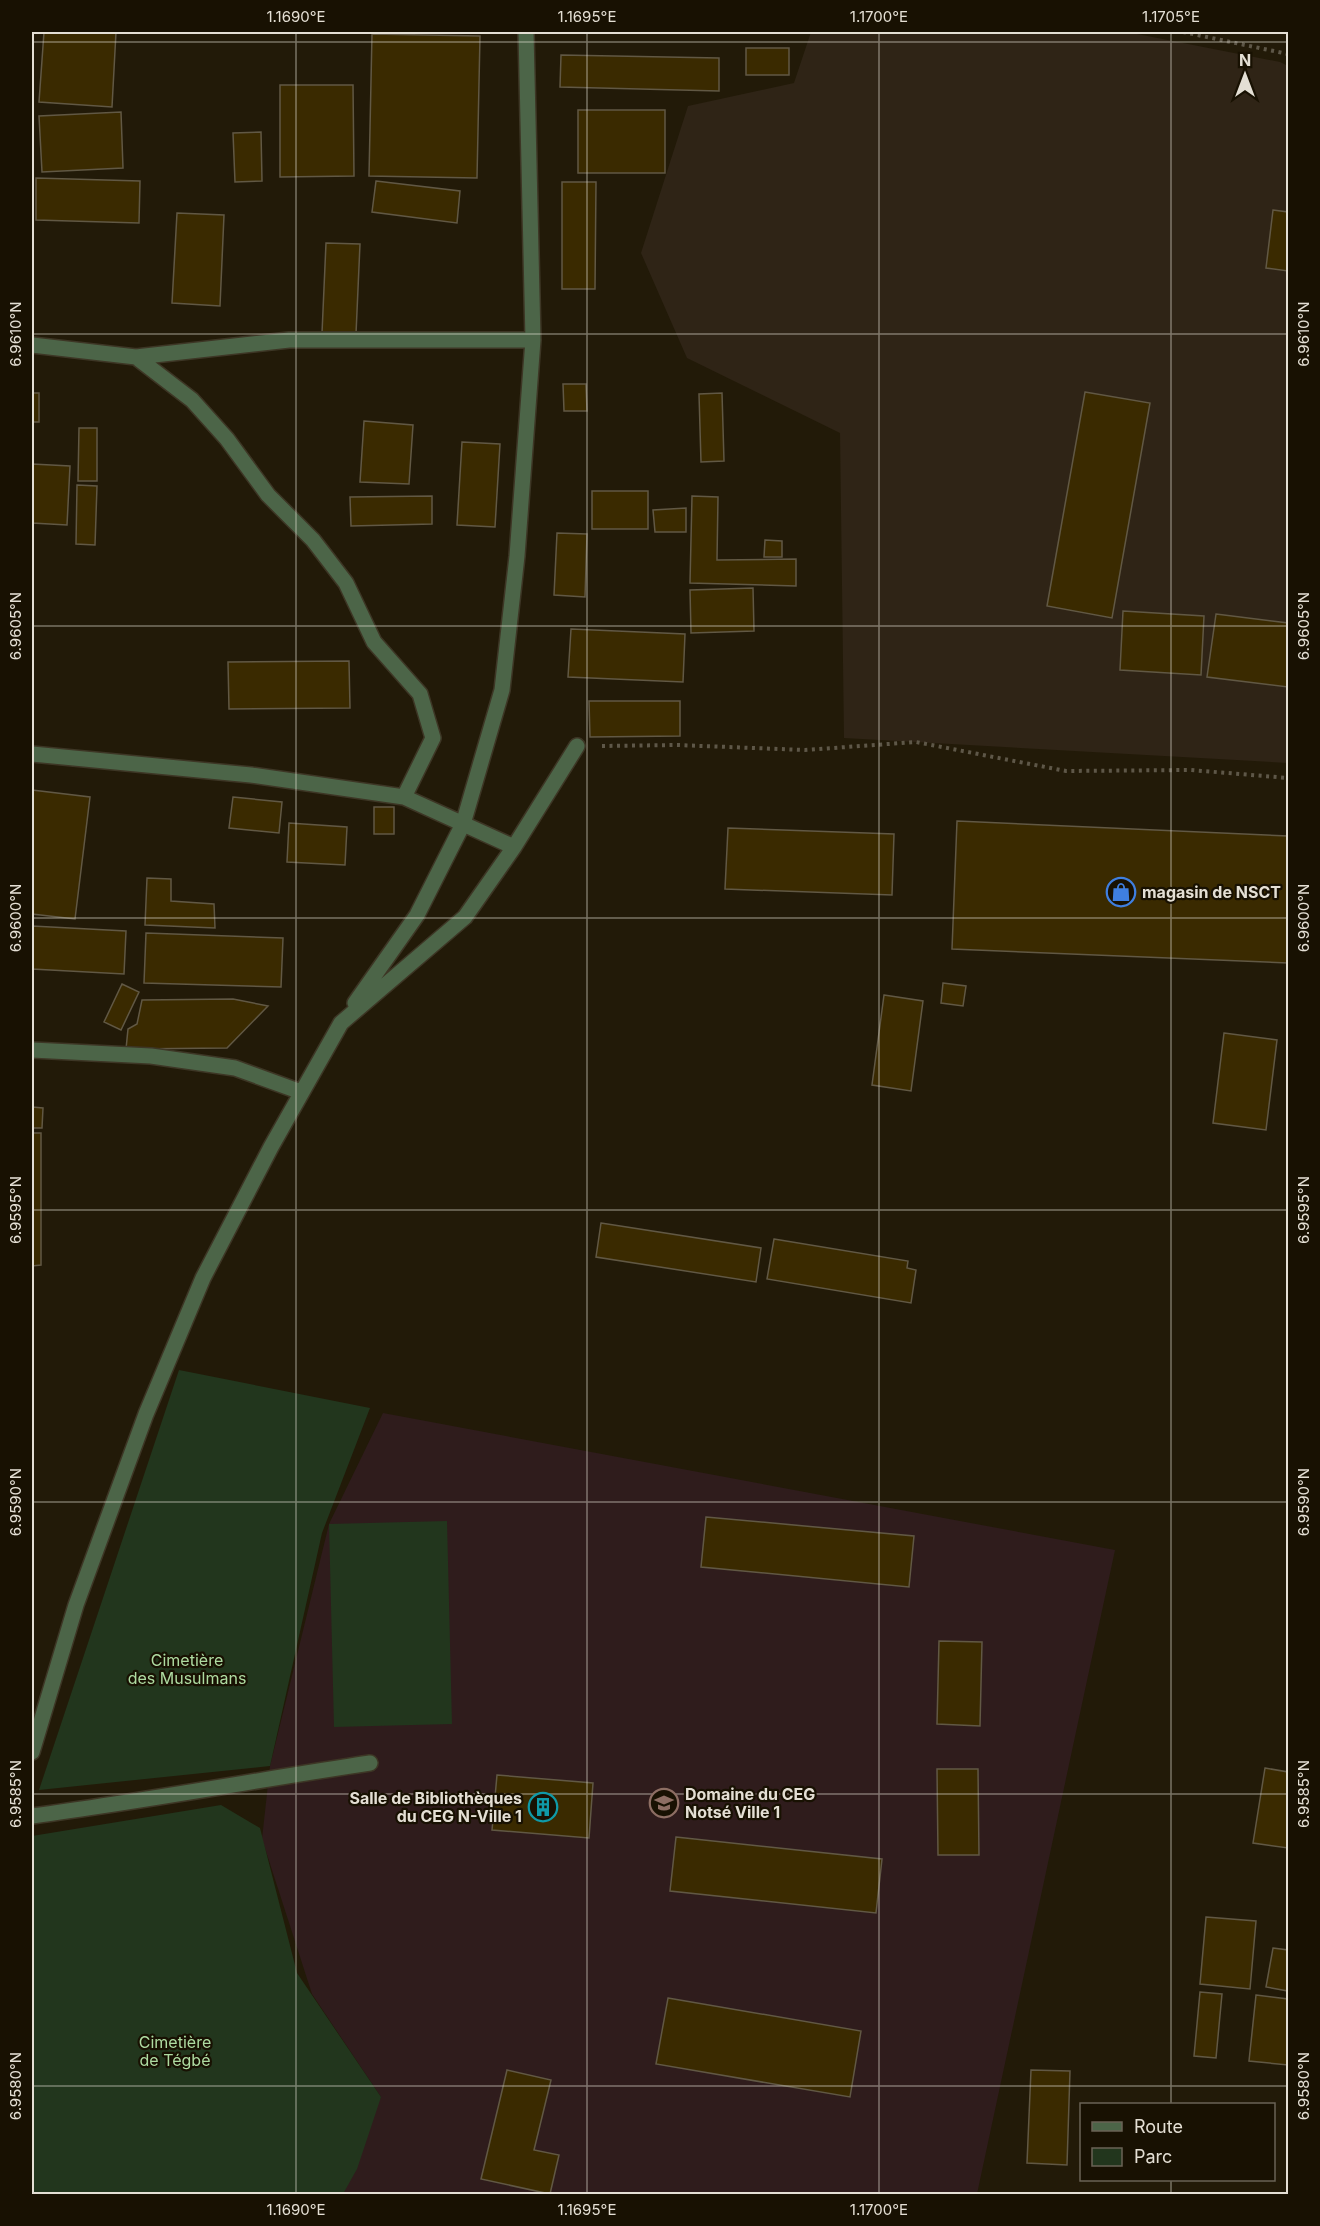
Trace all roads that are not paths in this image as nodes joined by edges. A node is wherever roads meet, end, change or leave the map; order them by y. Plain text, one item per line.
1 (526, 32) edge
2 (532, 340) junction
3 (32, 345) edge
4 (136, 357) junction
5 (577, 746) road end
6 (32, 754) edge
7 (404, 798) junction
8 (463, 824) junction
9 (514, 847) junction
10 (341, 1023) junction
11 (32, 1050) edge
12 (302, 1092) junction
13 (32, 1752) edge
14 (370, 1763) dead end
15 (32, 1816) edge

1 - 2 street
2 - 4 street
2 - 8 street
3 - 4 street
4 - 7 street
5 - 9 street
6 - 7 street
7 - 8 street
8 - 9 street
8 - 10 street
9 - 10 street
10 - 12 street
11 - 12 street
12 - 13 street
14 - 15 street

